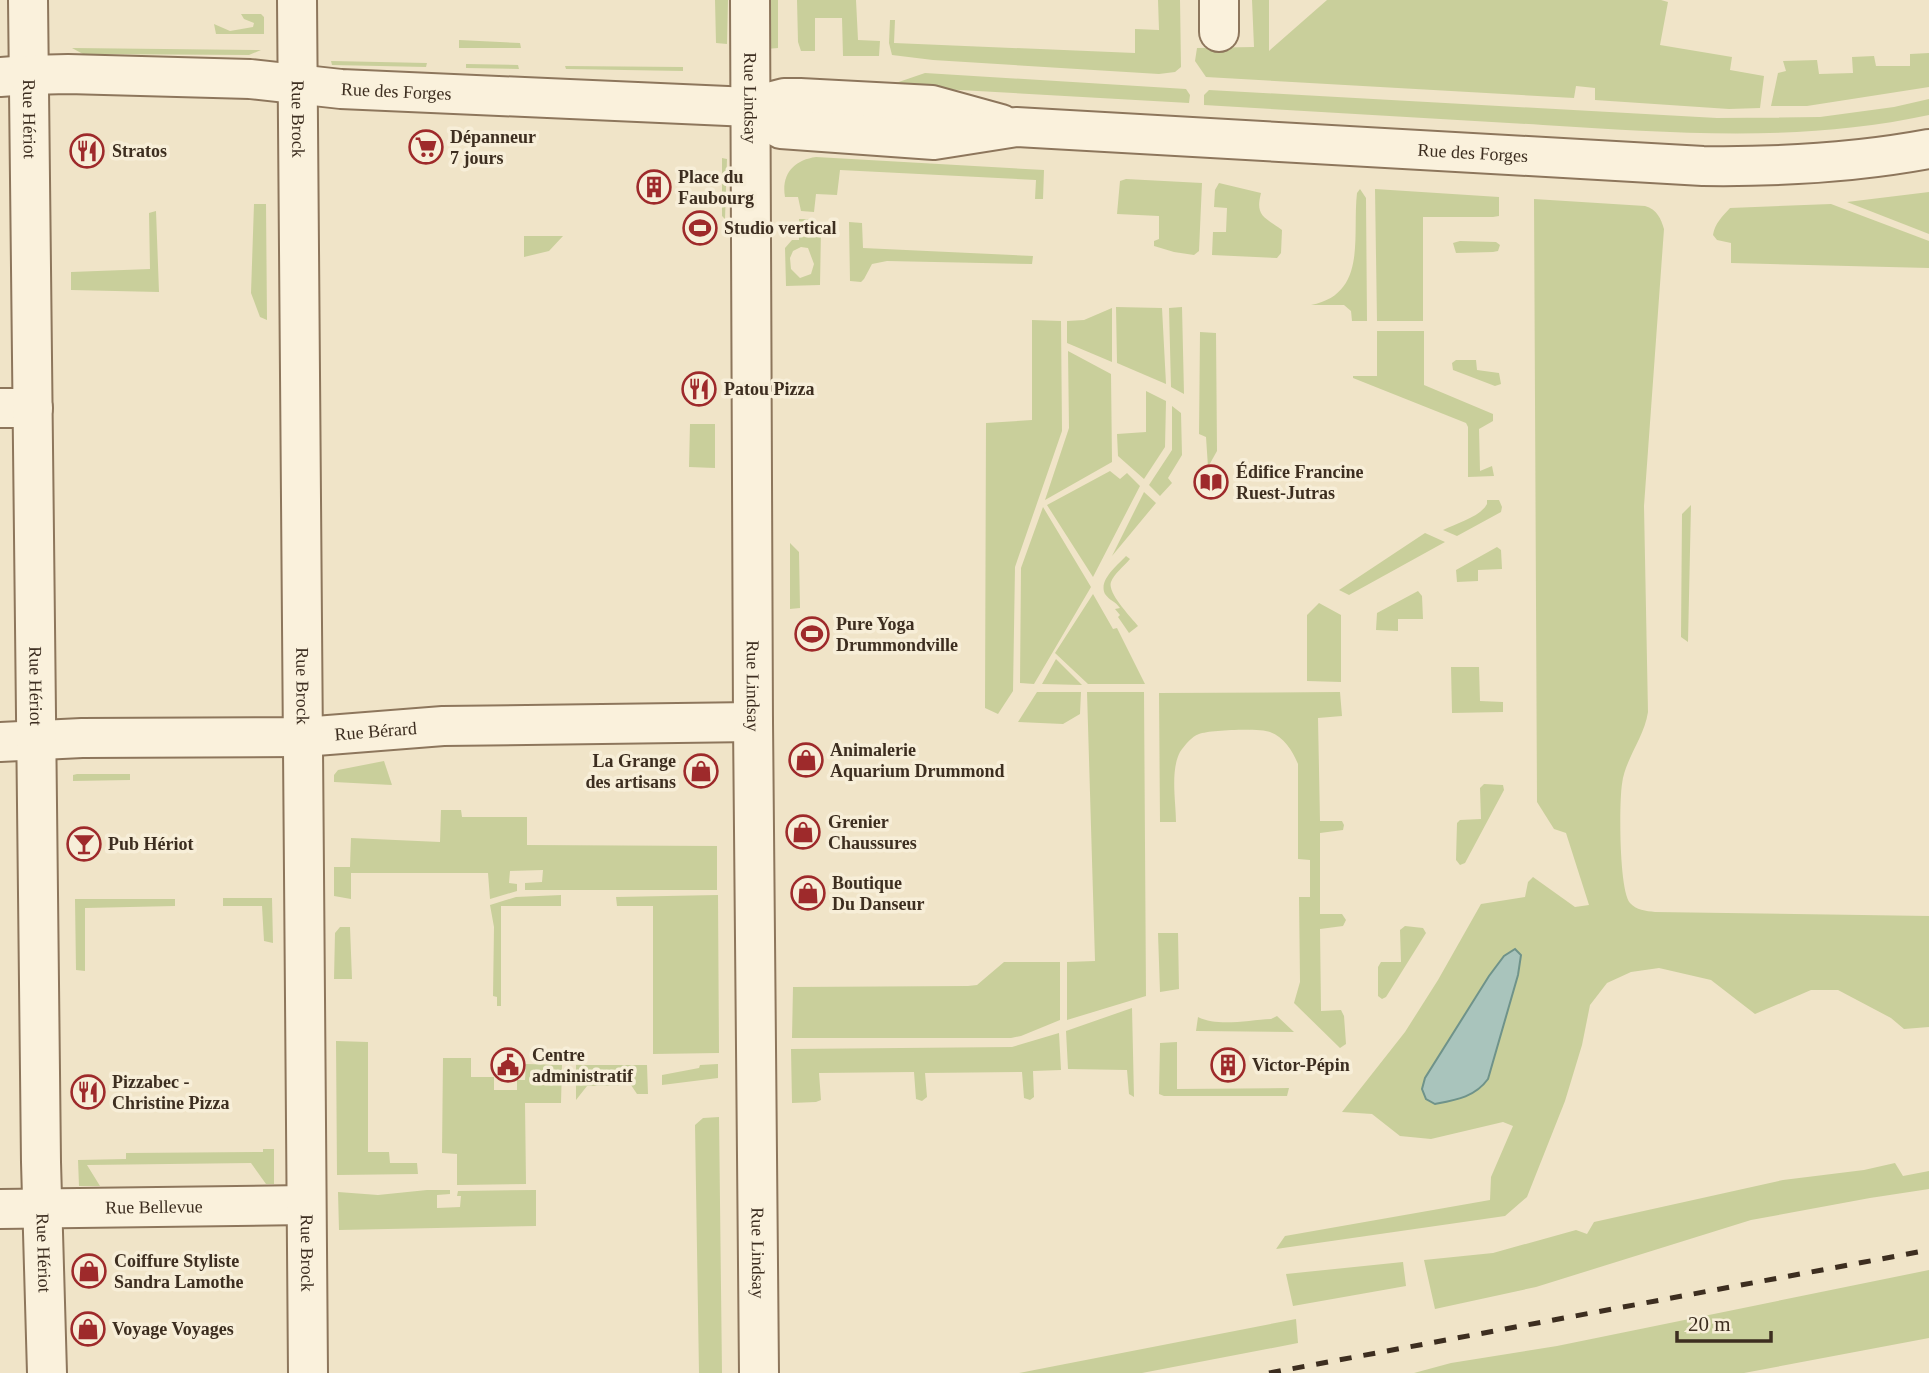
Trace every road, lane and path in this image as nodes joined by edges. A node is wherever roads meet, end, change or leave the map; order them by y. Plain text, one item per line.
1 (28, 0) edge
2 (297, 0) edge
3 (750, 0) edge
4 (14, 76) edge
5 (298, 84) junction
6 (750, 107) junction
7 (1929, 149) edge
8 (16, 408) edge
9 (753, 722) junction
10 (303, 737) junction
11 (18, 741) edge
12 (306, 1205) junction
13 (42, 1208) junction
14 (0, 1209) edge
15 (47, 1373) edge
16 (309, 1373) edge
17 (759, 1373) edge

1 - 4 street, Rue Hériot
2 - 5 street, Rue Brock
3 - 6 street, Rue Lindsay
4 - 5 street, Rue des Forges
4 - 8 street, Rue Hériot
5 - 6 street, Rue des Forges
5 - 10 street, Rue Brock
6 - 7 street, Rue des Forges
6 - 9 street, Rue Lindsay
8 - 11 street, Rue Hériot
9 - 10 street, Rue Bérard
9 - 17 street, Rue Lindsay
10 - 11 street, Rue Bérard
10 - 12 street, Rue Brock
11 - 13 street, Rue Hériot
12 - 13 street, Rue Bellevue
12 - 16 street, Rue Brock
13 - 14 street, Rue Bellevue
13 - 15 street, Rue Hériot

